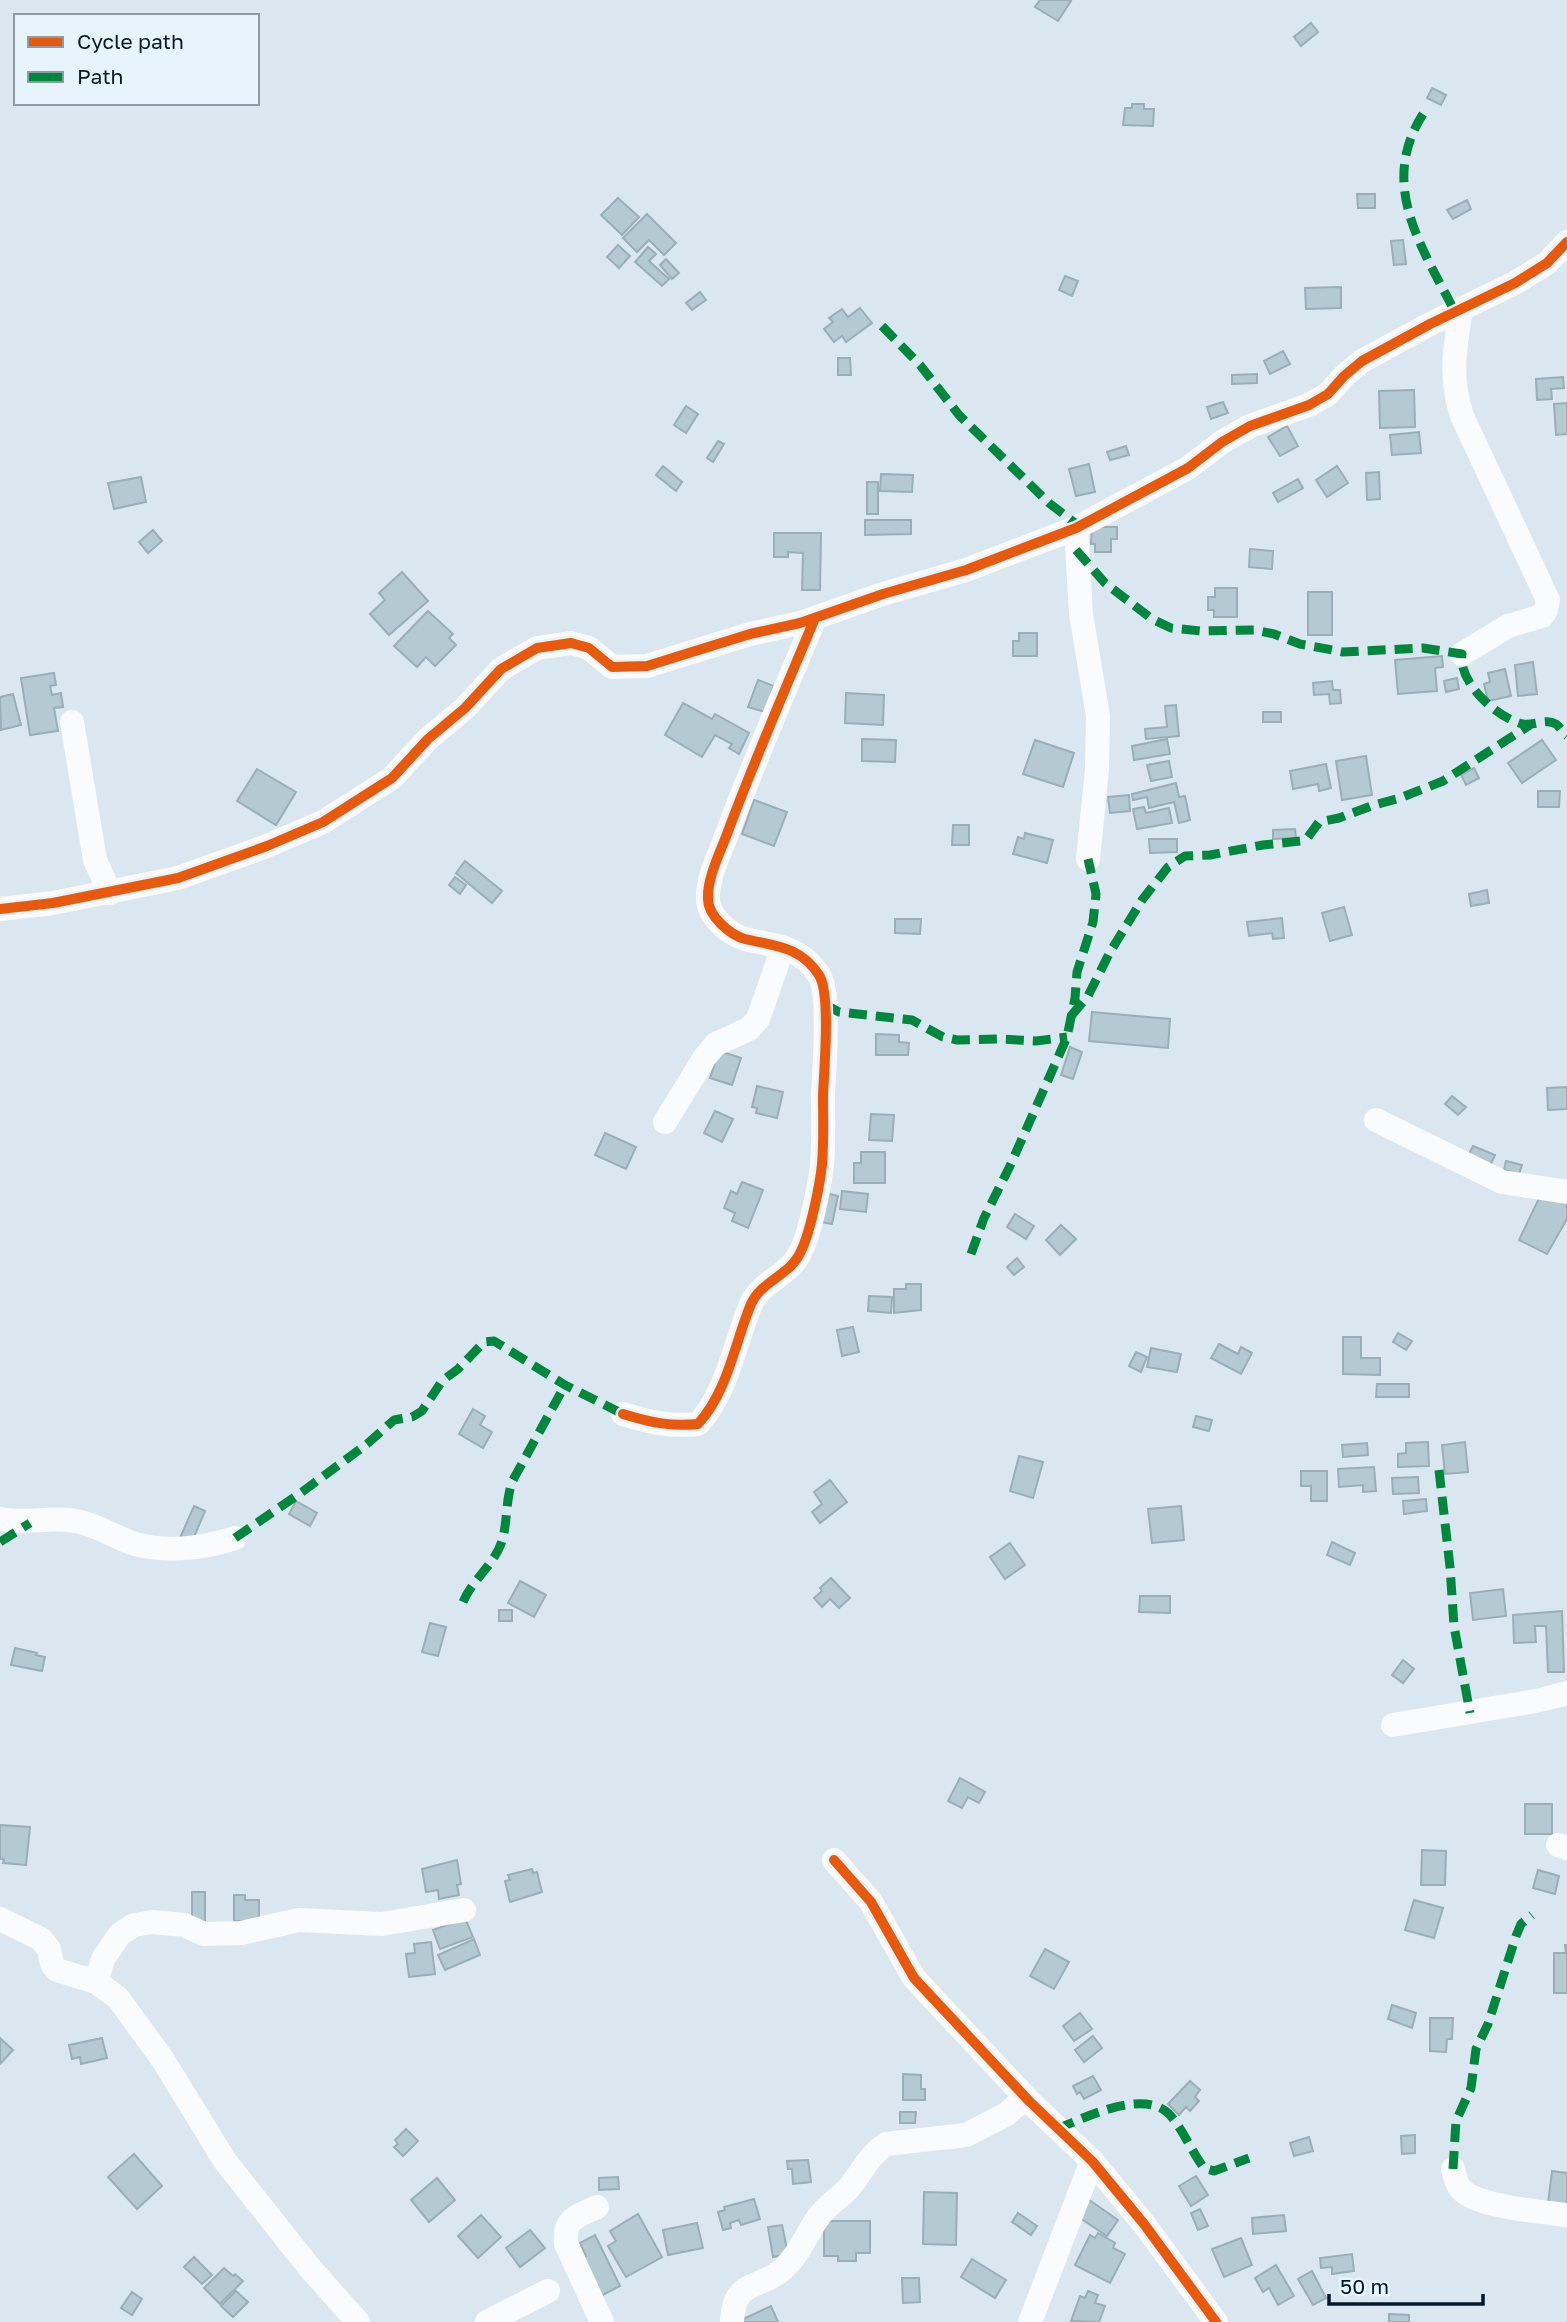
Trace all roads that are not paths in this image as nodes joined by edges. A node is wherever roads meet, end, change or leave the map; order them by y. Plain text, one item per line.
1 (1567, 242) edge
2 (1461, 309) junction
3 (1076, 528) junction
4 (815, 618) junction
5 (1462, 654) dead end
6 (72, 722) dead end
7 (1088, 859) dead end
8 (110, 893) junction
9 (0, 909) edge
10 (782, 947) junction
11 (1376, 1120) dead end
12 (665, 1122) dead end
13 (1567, 1192) edge
14 (623, 1414) dead end
15 (0, 1519) edge
16 (236, 1538) dead end
17 (1567, 1693) edge
18 (1393, 1725) dead end
19 (834, 1860) dead end
20 (464, 1910) dead end
21 (0, 1919) edge
22 (96, 1982) junction
23 (1025, 2096) junction
24 (1092, 2161) junction
25 (1452, 2169) dead end
26 (597, 2207) dead end
27 (1567, 2215) edge
28 (548, 2291) dead end
29 (358, 2322) edge
30 (487, 2322) edge
31 (602, 2322) edge
32 (732, 2322) edge
33 (1030, 2322) edge
34 (1216, 2322) edge

1 - 2 street
2 - 3 street
2 - 5 street
3 - 4 street
3 - 7 street
4 - 8 street
4 - 10 street
6 - 8 street
8 - 9 street
10 - 12 street
10 - 14 street
11 - 13 street
15 - 16 street
17 - 18 street
19 - 23 street
20 - 22 street
21 - 22 street
22 - 29 street
23 - 24 street
23 - 32 street
24 - 33 street
24 - 34 street
25 - 27 street
26 - 31 street
28 - 30 street

